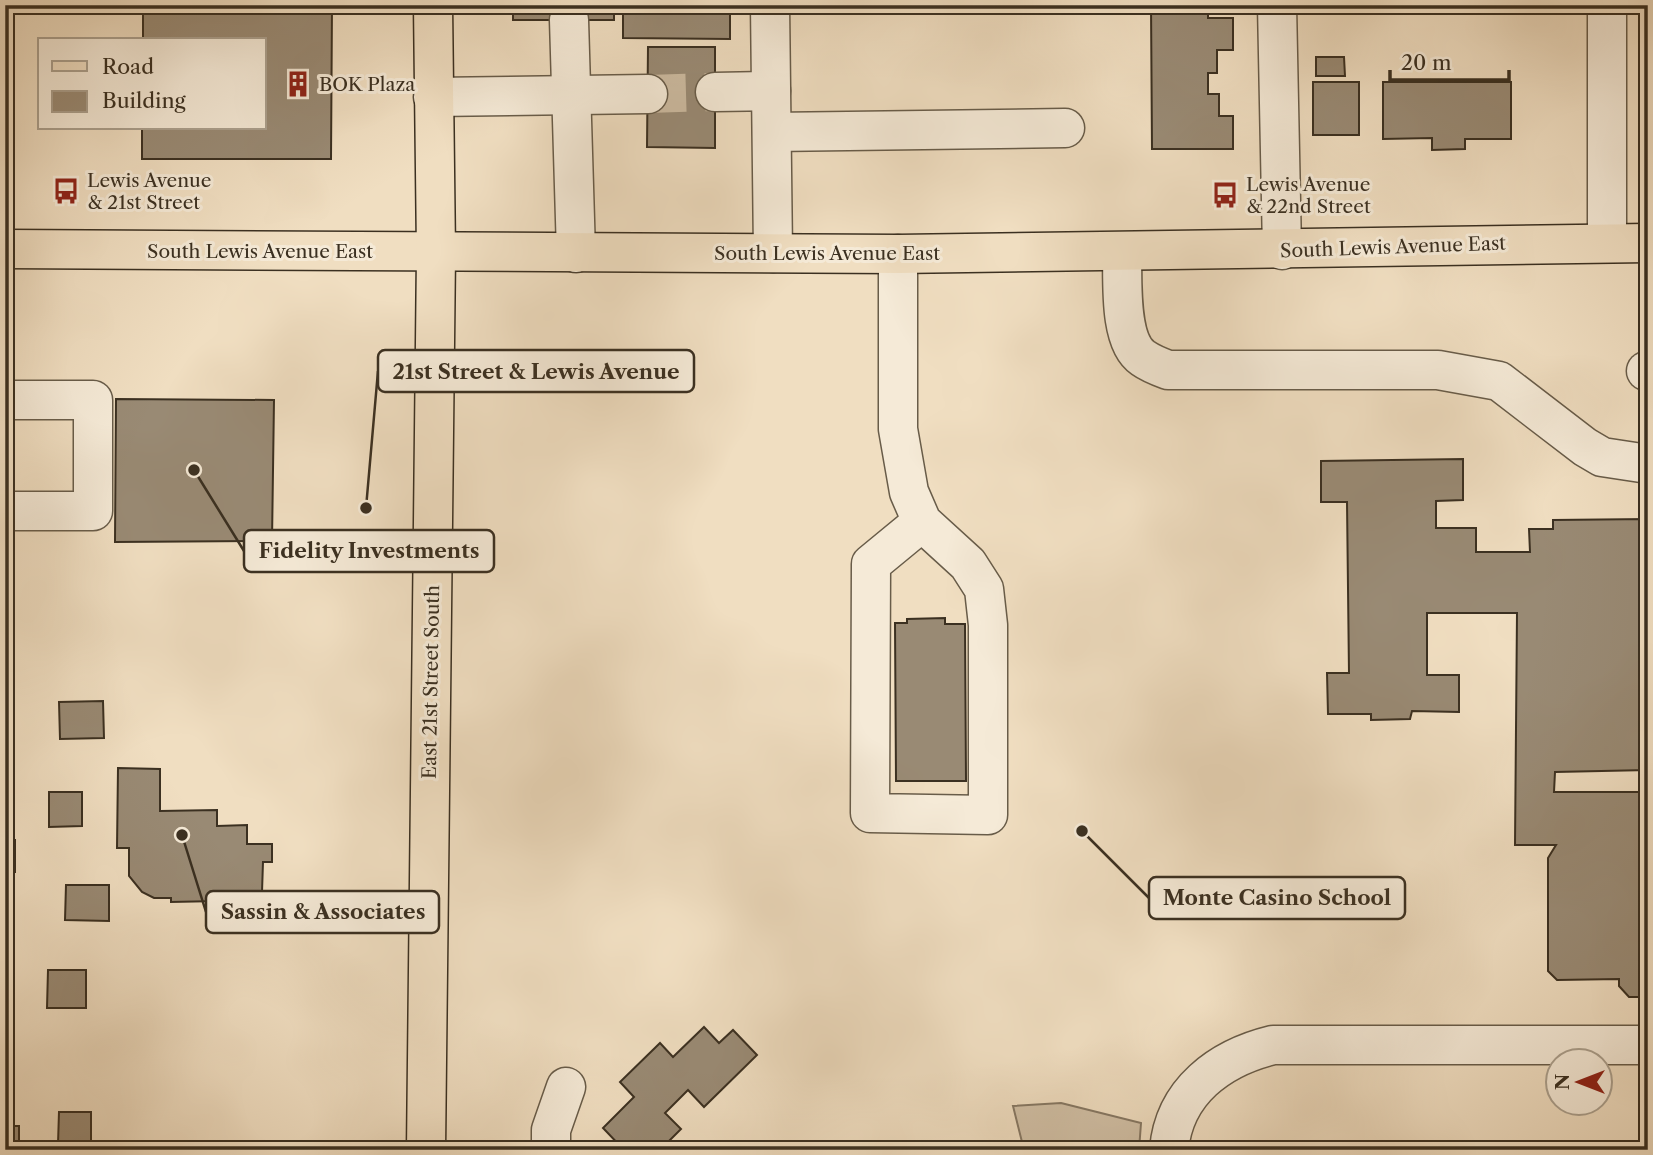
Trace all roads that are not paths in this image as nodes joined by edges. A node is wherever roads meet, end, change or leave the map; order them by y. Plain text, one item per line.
1 (433, 5) edge
2 (770, 5) edge
3 (1277, 5) edge
4 (1607, 5) edge
5 (569, 20) dead end
6 (771, 91) junction
7 (715, 92) tunnel mouth
8 (648, 94) tunnel mouth
9 (571, 95) junction
10 (433, 97) junction
11 (1065, 128) dead end
12 (772, 132) junction
13 (1608, 243) junction
14 (1648, 243) edge
15 (5, 249) edge
16 (1282, 250) junction
17 (1122, 252) junction
18 (436, 253) junction
19 (576, 253) junction
20 (773, 253) junction
21 (898, 254) junction
22 (5, 400) edge
23 (1648, 464) edge
24 (5, 511) edge
25 (922, 522) junction
26 (1648, 1045) edge
27 (566, 1087) dead end
28 (426, 1150) edge
29 (551, 1150) edge
30 (1169, 1150) edge

1 - 10 main road, East 21st Street South
2 - 6 street
3 - 16 street
4 - 13 street
5 - 9 street
6 - 7 street
6 - 12 street
8 - 9 street
9 - 10 street
9 - 19 street
10 - 18 main road, East 21st Street South
11 - 12 street
12 - 20 street
13 - 14 main road, South Lewis Avenue East
13 - 16 main road, South Lewis Avenue East
15 - 18 main road, South Lewis Avenue East
16 - 17 main road, South Lewis Avenue East
17 - 21 main road, South Lewis Avenue East
17 - 23 street
18 - 19 main road, South Lewis Avenue East
18 - 28 main road, East 21st Street South
19 - 20 main road, South Lewis Avenue East
20 - 21 main road, South Lewis Avenue East
21 - 25 street
22 - 24 street
25 - 25 street
26 - 30 street
27 - 29 street

